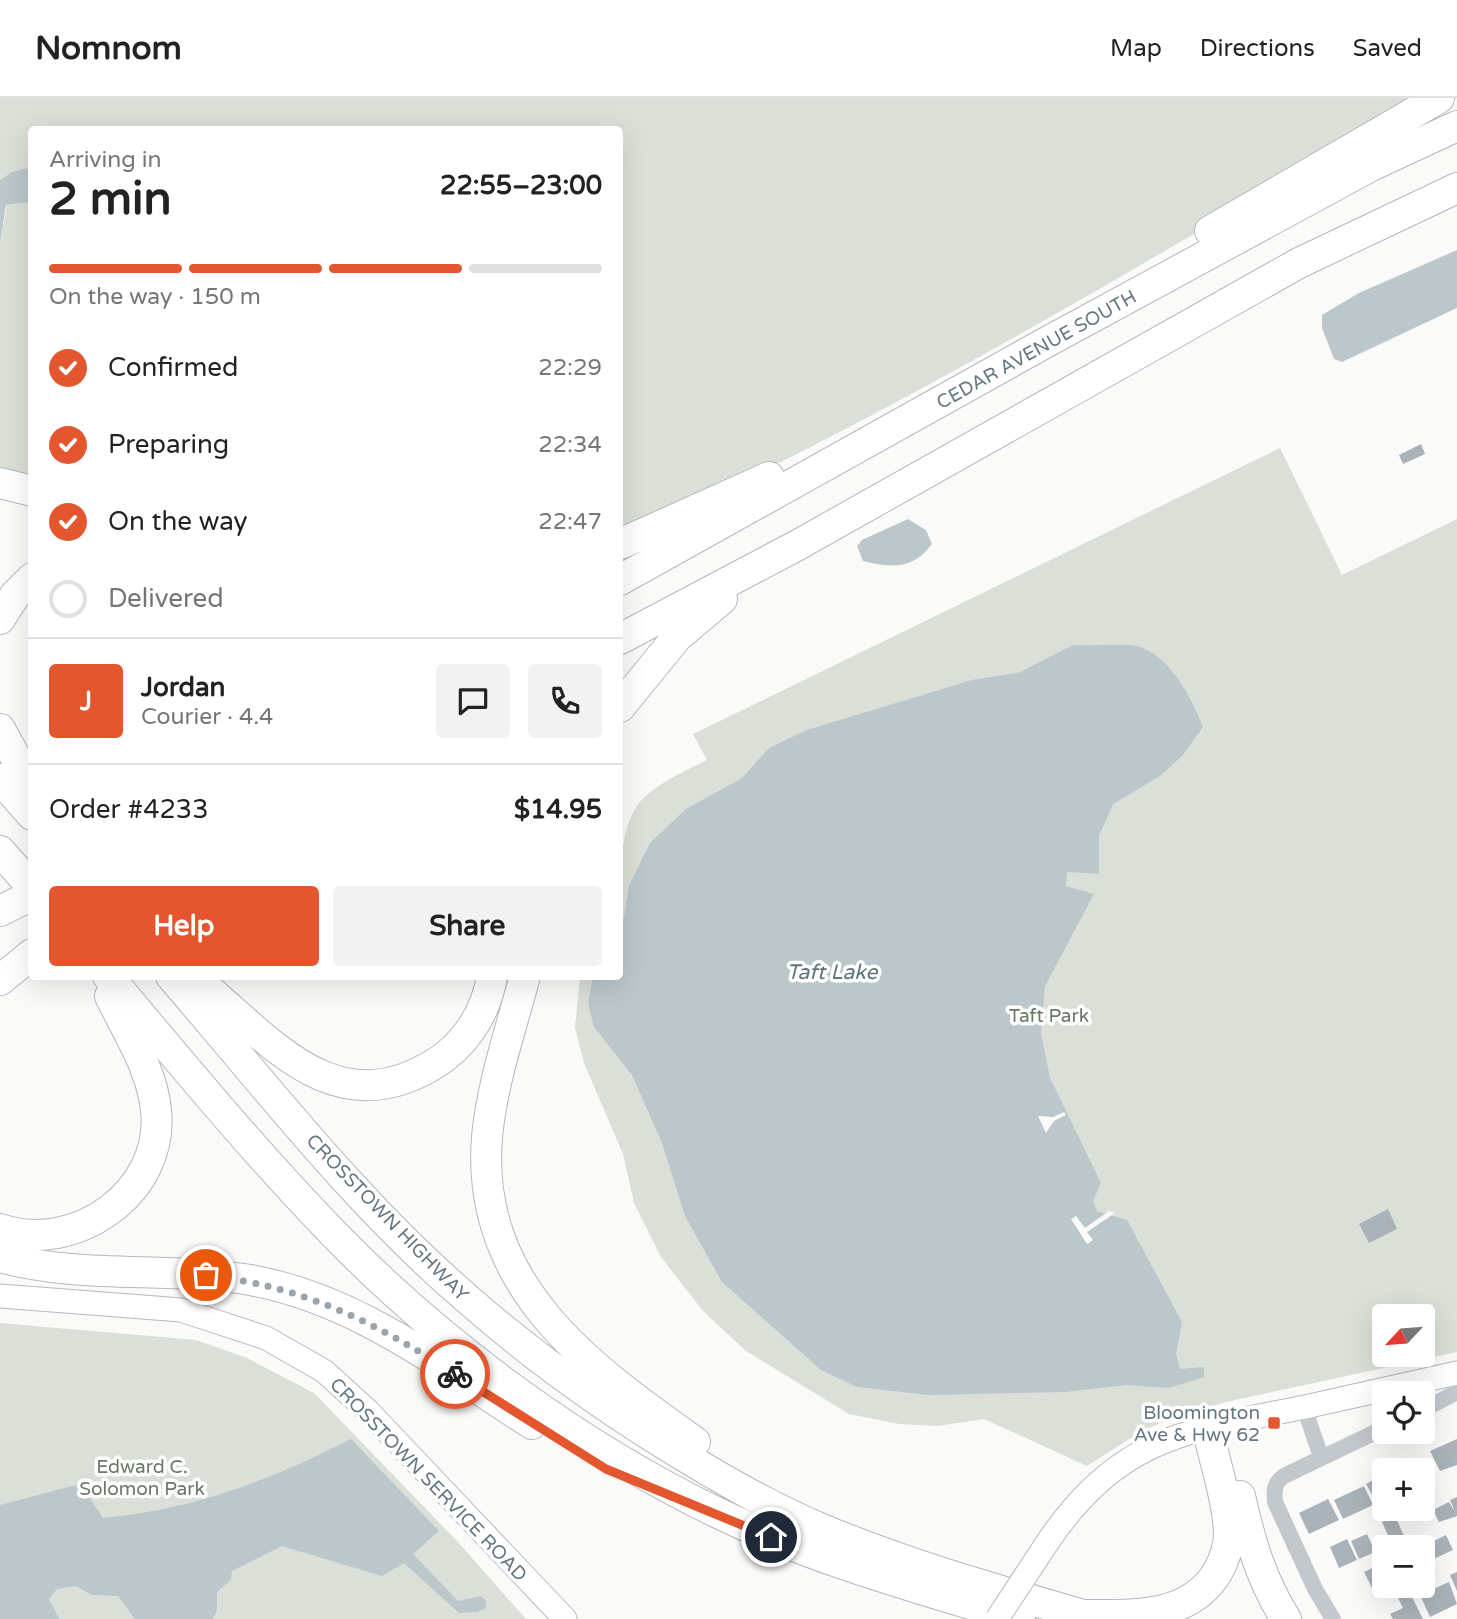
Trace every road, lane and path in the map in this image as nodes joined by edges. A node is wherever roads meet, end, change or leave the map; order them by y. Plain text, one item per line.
1 (1439, 98) edge
2 (1457, 126) edge
3 (1457, 188) edge
4 (1045, 343) junction
5 (945, 398) junction
6 (0, 483) edge
7 (28, 490) edge
8 (623, 543) edge
9 (796, 545) junction
10 (623, 578) edge
11 (28, 582) edge
12 (0, 619) edge
13 (623, 637) edge
14 (623, 703) edge
15 (0, 729) edge
16 (0, 779) edge
17 (28, 781) edge
18 (28, 811) edge
19 (2, 854) edge
20 (28, 883) edge
21 (28, 897) edge
22 (0, 911) edge
23 (28, 955) edge
24 (28, 956) edge
25 (0, 966) edge
26 (0, 980) edge
27 (103, 980) edge
28 (111, 980) edge
29 (174, 980) edge
30 (197, 980) edge
31 (491, 980) edge
32 (524, 980) edge
33 (0, 1229) edge
34 (0, 1257) edge
35 (0, 1296) edge
36 (1457, 1373) edge
37 (1457, 1392) edge
38 (1435, 1404) edge
39 (1304, 1407) junction
40 (1215, 1423) junction
41 (1372, 1433) edge
42 (1321, 1457) junction
43 (717, 1513) junction
44 (892, 1555) junction
45 (1091, 1617) edge
46 (565, 1619) edge
47 (997, 1619) edge
48 (1020, 1619) edge
49 (1286, 1619) edge
50 (1333, 1619) edge

1 - 4 highway
2 - 4 highway, CEDAR AVENUE SOUTH
3 - 9 highway
4 - 5 highway, CEDAR AVENUE SOUTH
5 - 8 highway
5 - 10 highway, CEDAR AVENUE SOUTH
6 - 7 highway
9 - 13 highway
9 - 14 highway
11 - 12 highway
15 - 17 highway
16 - 18 highway
19 - 20 highway
21 - 22 highway
23 - 25 highway
24 - 26 highway
27 - 33 highway
28 - 43 highway
29 - 44 highway, CROSSTOWN HIGHWAY
30 - 31 highway
32 - 44 highway
34 - 43 highway
35 - 46 street, CROSSTOWN SERVICE ROAD
36 - 39 street
37 - 38 street
39 - 40 street
39 - 42 street
40 - 45 highway, CROSSTOWN HIGHWAY
40 - 47 street, bridge
40 - 49 highway
41 - 42 street
42 - 50 street
43 - 48 highway
44 - 45 highway, CROSSTOWN HIGHWAY

